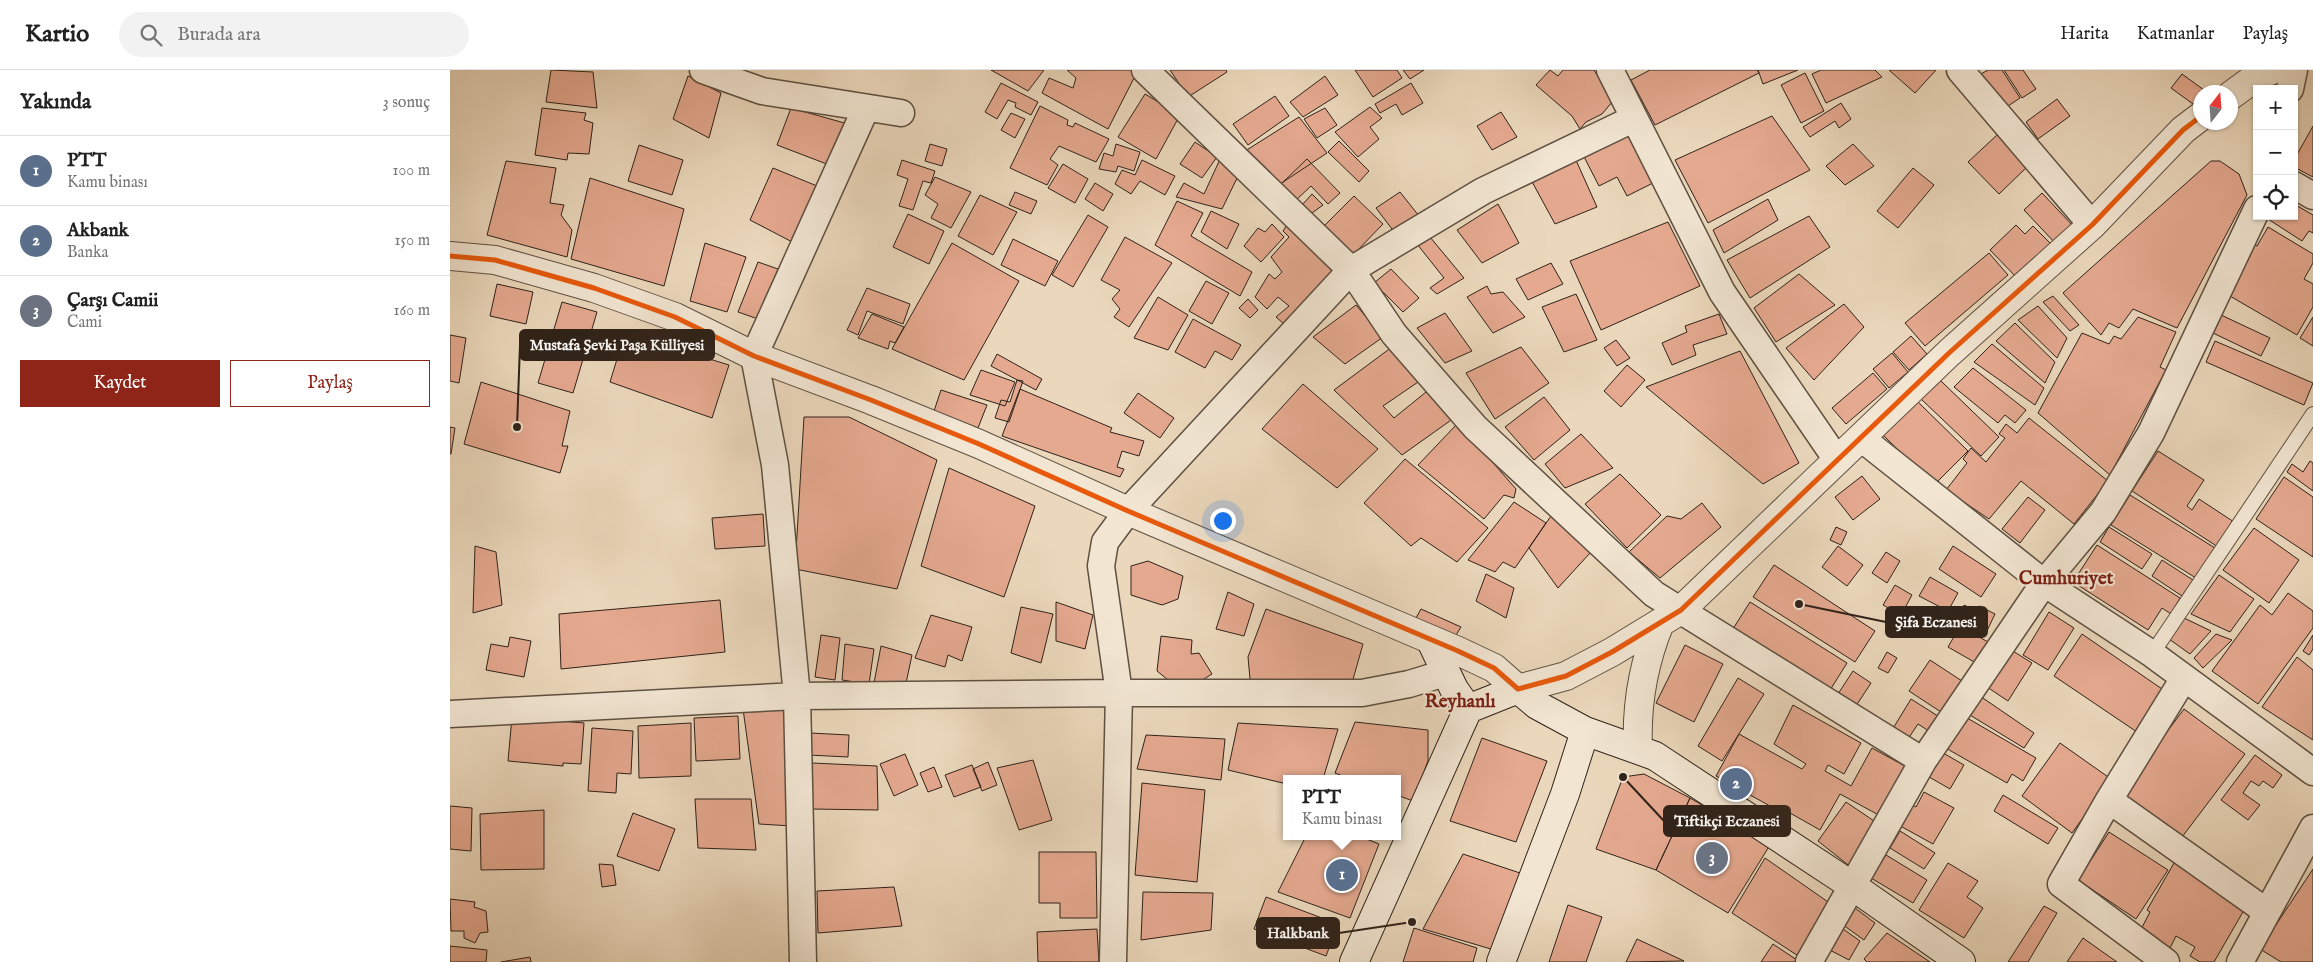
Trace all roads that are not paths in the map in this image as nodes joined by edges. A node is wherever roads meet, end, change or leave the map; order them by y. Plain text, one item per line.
1 (703, 70) edge
2 (1145, 70) edge
3 (1960, 70) edge
4 (2272, 70) edge
5 (2294, 70) edge
6 (1613, 71) edge
7 (2291, 85) edge
8 (2238, 90) edge
9 (866, 108) junction
10 (901, 114) dead end
11 (1633, 119) junction
12 (2193, 122) edge
13 (2298, 187) edge
14 (2313, 196) edge
15 (2253, 217) edge
16 (2092, 226) junction
17 (450, 256) edge
18 (1352, 270) junction
19 (754, 356) junction
20 (2313, 414) edge
21 (1861, 438) junction
22 (1837, 460) junction
23 (1128, 511) junction
24 (2044, 583) junction
25 (1670, 616) junction
26 (1431, 641) junction
27 (2152, 654) junction
28 (1445, 673) junction
29 (2184, 678) junction
30 (1518, 689) junction
31 (1119, 693) junction
32 (798, 696) junction
33 (1468, 710) junction
34 (450, 714) edge
35 (1585, 731) junction
36 (1638, 749) junction
37 (1923, 761) junction
38 (2313, 772) edge
39 (2108, 800) junction
40 (2313, 828) edge
41 (1851, 884) junction
42 (2268, 912) junction
43 (803, 962) edge
44 (1113, 962) edge
45 (1354, 962) edge
46 (1501, 962) edge
47 (1809, 962) edge
48 (1961, 962) edge
49 (2166, 962) edge
50 (2240, 962) edge

1 - 9 street
2 - 18 street
3 - 16 street
4 - 8 street
5 - 7 street
6 - 11 street
9 - 10 street
9 - 19 street
11 - 18 street
11 - 22 street
12 - 16 street
13 - 14 street
15 - 24 street
16 - 21 street
17 - 19 street
18 - 23 street
18 - 25 street
19 - 23 street
19 - 32 street
20 - 27 lane
21 - 22 street
21 - 24 street
22 - 25 street
23 - 26 street
23 - 31 street
24 - 27 street
24 - 37 street
25 - 30 street
25 - 36 street
25 - 37 street
26 - 28 street
26 - 30 street
27 - 29 street
28 - 31 street
28 - 33 street
29 - 38 street
29 - 39 street
30 - 33 street
30 - 35 street
31 - 32 street
31 - 44 street
32 - 34 street
32 - 43 street
33 - 45 street
35 - 36 street
35 - 46 street
36 - 41 street
37 - 41 street
39 - 42 street
39 - 49 street
40 - 42 street
41 - 47 street
41 - 48 street
42 - 50 street

